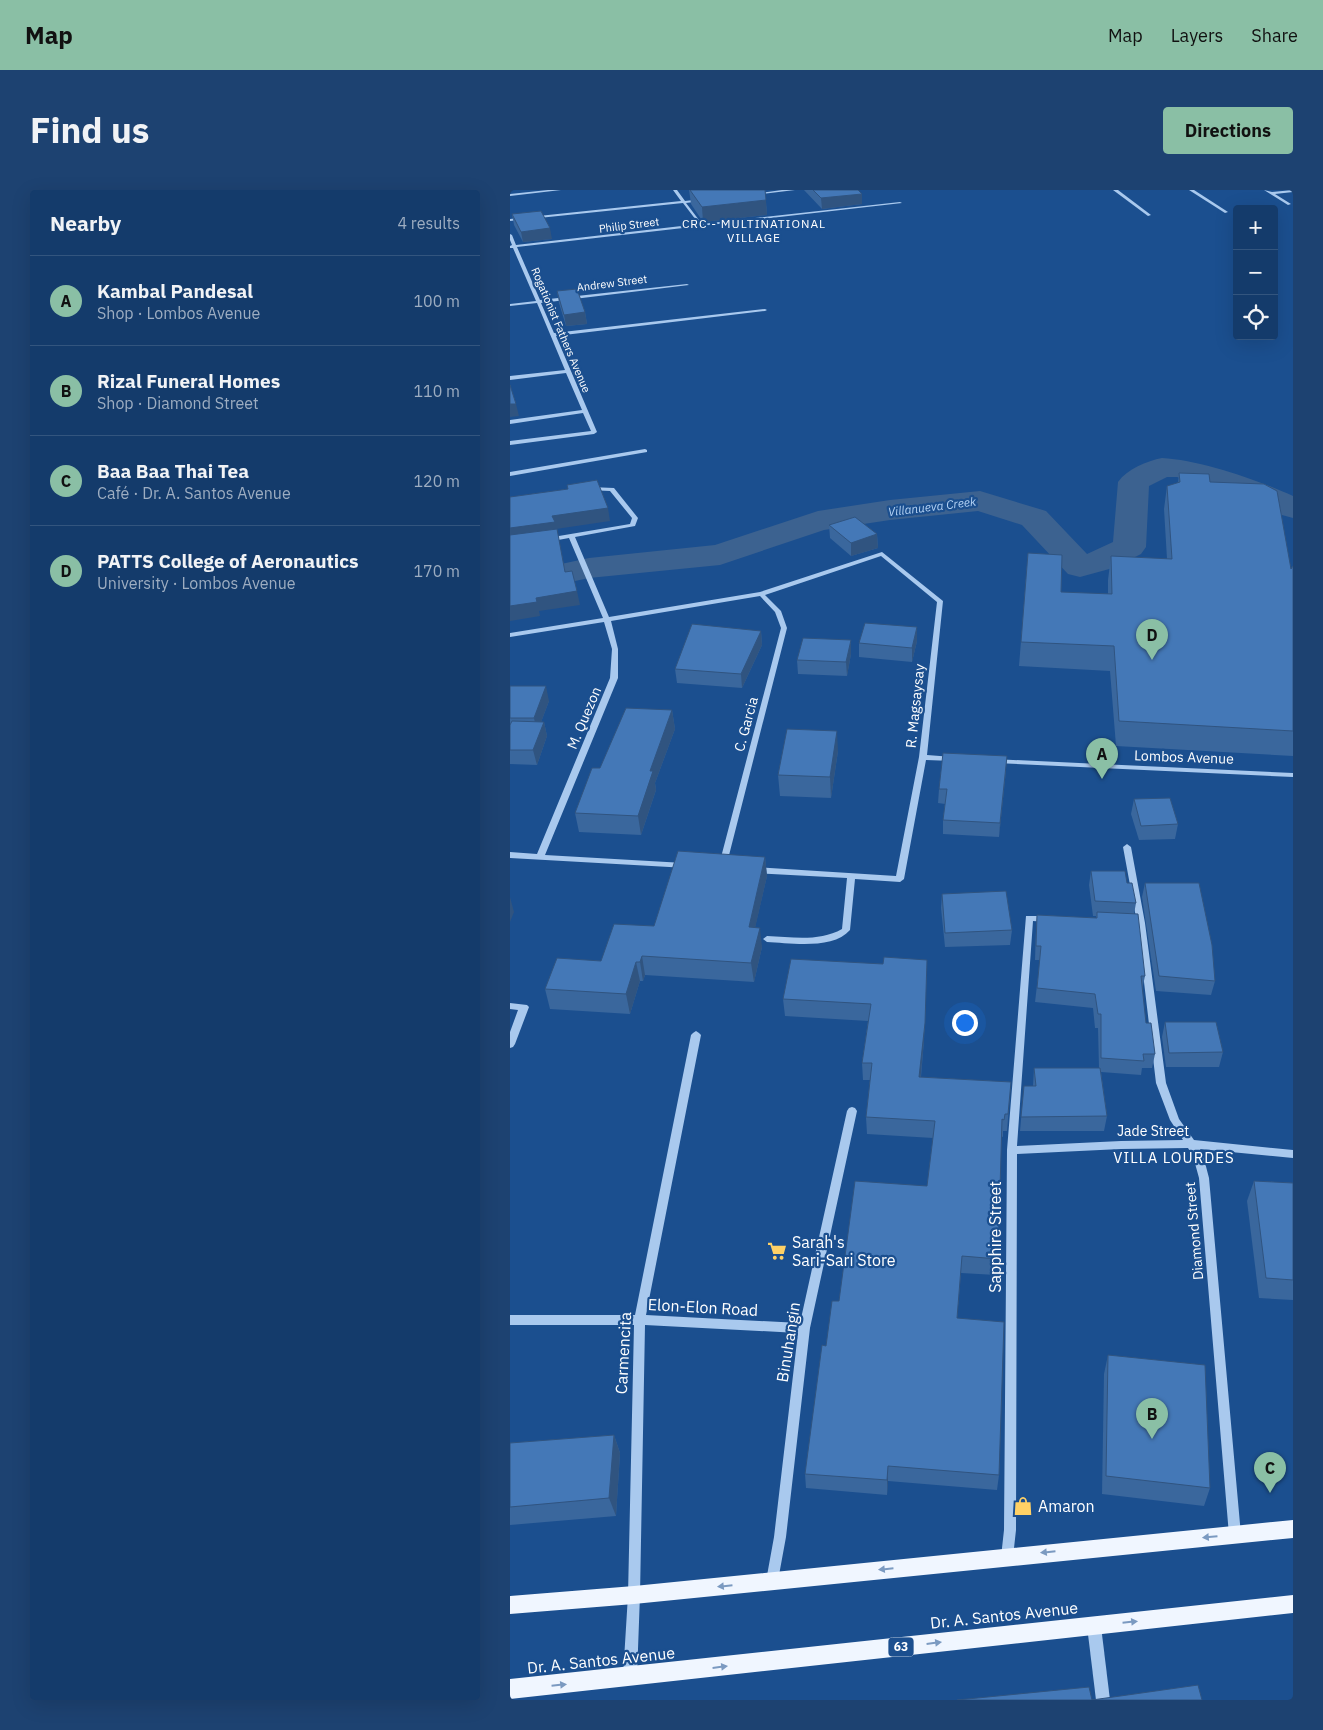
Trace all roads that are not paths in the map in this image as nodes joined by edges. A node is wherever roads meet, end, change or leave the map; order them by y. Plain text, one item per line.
1 (559, 190) edge
2 (675, 190) edge
3 (794, 190) edge
4 (1115, 190) edge
5 (1191, 190) edge
6 (1266, 190) edge
7 (1293, 191) edge
8 (1271, 193) junction
9 (510, 195) edge
10 (748, 195) edge
11 (711, 199) edge
12 (684, 202) junction
13 (900, 203) dead end
14 (1289, 204) dead end
15 (1226, 212) dead end
16 (1149, 215) dead end
17 (510, 220) edge
18 (701, 225) junction
19 (510, 235) edge
20 (513, 247) edge
21 (687, 285) dead end
22 (538, 302) junction
23 (510, 305) edge
24 (765, 310) dead end
25 (553, 335) junction
26 (568, 371) junction
27 (510, 378) edge
28 (585, 411) junction
29 (510, 422) edge
30 (510, 443) edge
31 (645, 451) dead end
32 (510, 474) edge
33 (585, 490) edge
34 (572, 537) junction
35 (537, 542) edge
36 (583, 558) joint
37 (761, 594) junction
38 (607, 619) junction
39 (510, 635) edge
40 (923, 757) junction
41 (962, 759) edge
42 (991, 761) edge
43 (1293, 775) edge
44 (1127, 847) dead end
45 (510, 855) edge
46 (540, 857) junction
47 (694, 866) edge
48 (713, 867) edge
49 (722, 868) junction
50 (732, 868) edge
51 (742, 869) edge
52 (851, 876) junction
53 (1057, 920) edge
54 (767, 938) dead end
55 (510, 1006) edge
56 (696, 1035) dead end
57 (510, 1044) edge
58 (852, 1111) dead end
59 (1190, 1144) junction
60 (1012, 1150) junction
61 (1293, 1154) edge
62 (510, 1320) edge
63 (640, 1320) junction
64 (804, 1328) junction
65 (1293, 1529) edge
66 (1235, 1535) junction
67 (1007, 1556) junction
68 (772, 1582) junction
69 (634, 1595) junction
70 (1293, 1604) edge
71 (510, 1605) edge
72 (1094, 1626) junction
73 (630, 1678) junction
74 (510, 1689) edge
75 (1102, 1700) edge

1 - 9 street
2 - 12 street
3 - 10 street
4 - 16 street
5 - 15 street
6 - 8 street
7 - 8 street
8 - 14 street
11 - 12 street
12 - 17 street
12 - 18 street
13 - 18 street, Philip Street
18 - 20 street, Philip Street
19 - 20 street, Rogationist Fathers Avenue
20 - 22 street, Rogationist Fathers Avenue
21 - 22 street, Andrew Street
22 - 23 street, Andrew Street
22 - 25 street, Rogationist Fathers Avenue
24 - 25 street
25 - 26 street, Rogationist Fathers Avenue
26 - 27 street
26 - 28 street, Rogationist Fathers Avenue
28 - 29 street
28 - 30 street, Rogationist Fathers Avenue
31 - 32 street
33 - 34 street
34 - 35 street
34 - 36 street
36 - 38 street, M. Quezon
37 - 38 street, R. Magsaysay
37 - 40 street, R. Magsaysay
37 - 49 street, C. Garcia
38 - 39 street, R. Magsaysay
38 - 46 street, M. Quezon
40 - 41 street
40 - 52 street, R. Magsaysay
42 - 43 street, Lombos Avenue
44 - 59 street, Diamond Street
45 - 46 street
46 - 47 street
48 - 49 street
49 - 50 street
51 - 52 street, R. Magsaysay
52 - 54 street
53 - 60 street, Sapphire Street
55 - 57 street
56 - 63 street, Carmencita
58 - 64 street, Binuhangin
59 - 60 street, Jade Street
59 - 61 street, Jade Street
59 - 66 street, Diamond Street
60 - 67 street, Sapphire Street
62 - 63 street, Elon-Elon Road
63 - 64 street, Elon-Elon Road
63 - 69 street, Carmencita
64 - 68 street, Binuhangin
65 - 66 main road
66 -> 67 main road
67 -> 68 main road
68 -> 69 main road
69 - 71 main road
69 - 73 street, Carmencita
72 -> 70 main road, Dr. A. Santos Avenue / 63
73 -> 72 main road, Dr. A. Santos Avenue / 63
72 - 75 street
74 -> 73 main road, Dr. A. Santos Avenue / 63

